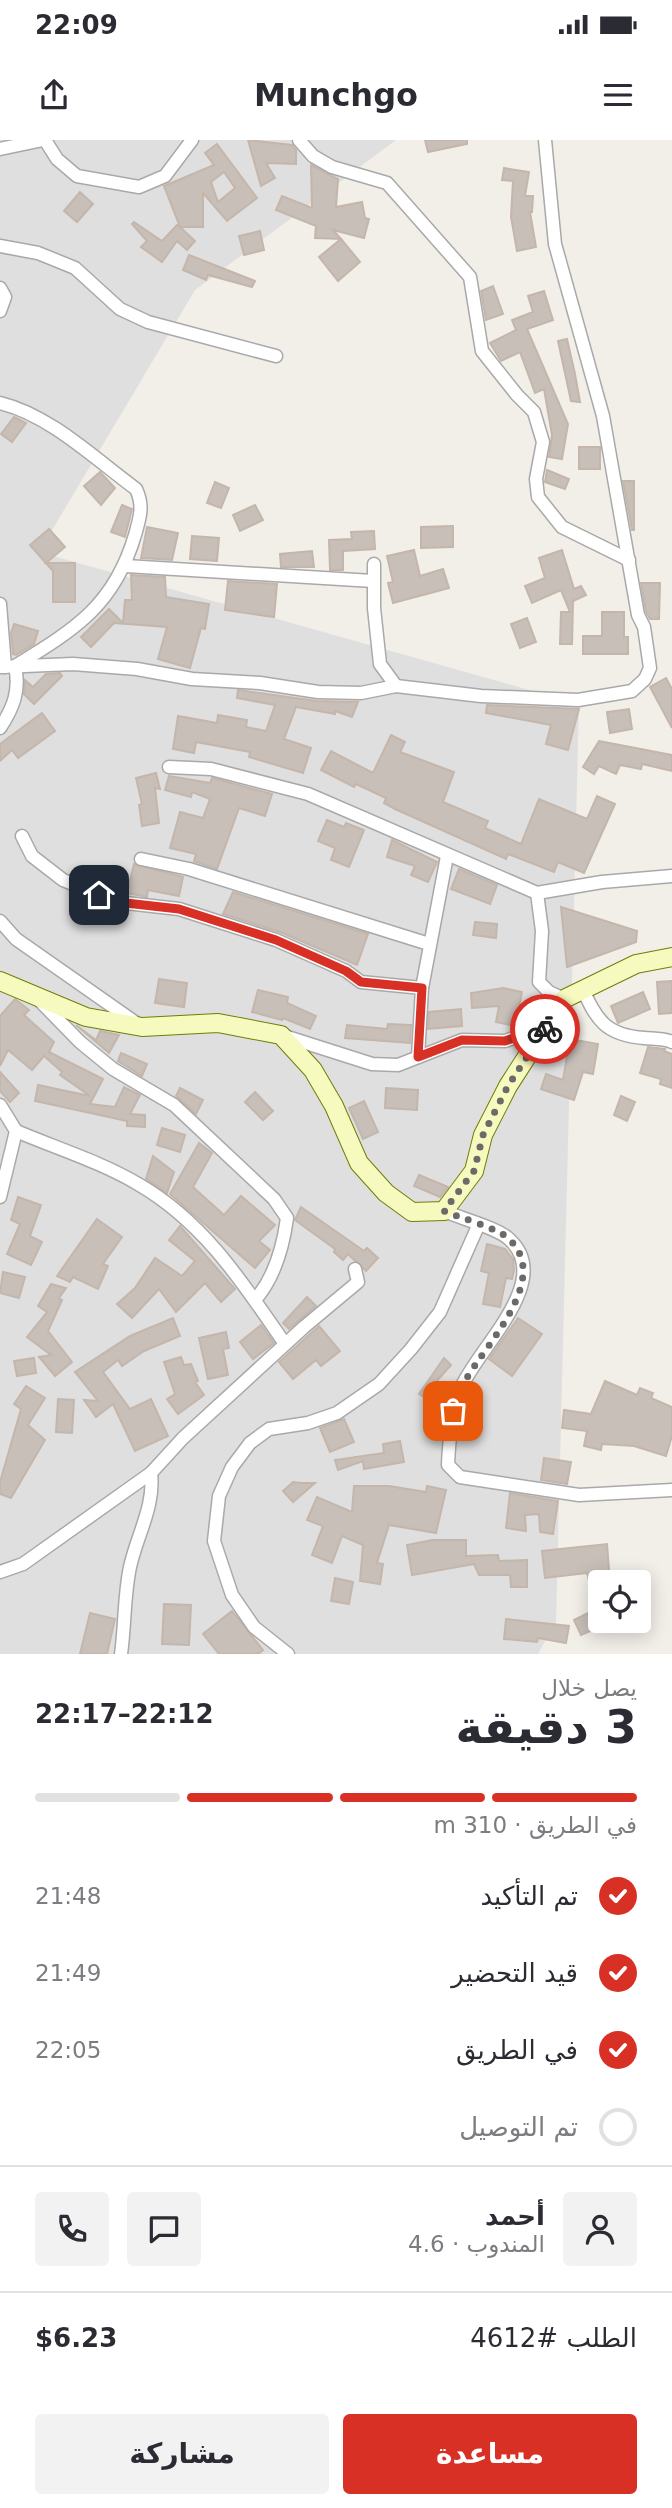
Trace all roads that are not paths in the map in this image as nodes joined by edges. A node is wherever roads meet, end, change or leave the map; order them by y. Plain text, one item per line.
1 (44, 140) edge
2 (192, 140) edge
3 (299, 140) edge
4 (545, 140) edge
5 (0, 149) edge
6 (0, 246) edge
7 (0, 288) edge
8 (0, 311) edge
9 (276, 356) dead end
10 (0, 403) edge
11 (629, 560) junction
12 (374, 564) dead end
13 (126, 566) junction
14 (373, 582) junction
15 (0, 604) edge
16 (7, 667) edge
17 (396, 686) junction
18 (0, 728) edge
19 (169, 767) dead end
20 (22, 836) dead end
21 (447, 856) junction
22 (141, 859) dead end
23 (672, 876) edge
24 (537, 893) junction
25 (0, 921) edge
26 (429, 944) junction
27 (672, 957) edge
28 (0, 982) edge
29 (422, 988) junction
30 (582, 988) junction
31 (36, 997) junction
32 (564, 999) junction
33 (547, 1026) junction
34 (142, 1027) junction
35 (281, 1035) junction
36 (672, 1042) edge
37 (418, 1057) junction
38 (0, 1105) edge
39 (16, 1131) junction
40 (0, 1197) edge
41 (444, 1211) junction
42 (478, 1226) junction
43 (355, 1269) dead end
44 (255, 1300) junction
45 (285, 1344) junction
46 (151, 1473) junction
47 (672, 1490) edge
48 (0, 1572) edge
49 (121, 1654) edge
50 (288, 1654) edge

1 - 2 street
1 - 5 street
3 - 11 street
4 - 11 street
6 - 9 street
7 - 8 street
10 - 13 street
11 - 17 street
12 - 14 street
13 - 14 street
13 - 16 street
14 - 17 street
15 - 16 street
16 - 17 street
16 - 18 street
19 - 21 street
20 - 29 street
21 - 24 street
21 - 26 street
22 - 26 street
23 - 24 street
24 - 32 street
25 - 34 street
26 - 29 street
27 - 30 main road
28 - 31 main road
29 - 37 street
30 - 32 main road
30 - 36 street
31 - 34 main road
31 - 44 street
32 - 33 main road
33 - 37 street
33 - 41 main road
34 - 35 main road
35 - 37 street
35 - 41 main road
38 - 39 street
39 - 40 street
39 - 44 street
41 - 42 street
42 - 47 street
42 - 50 street
43 - 45 street
44 - 45 street
45 - 46 street
46 - 48 street
46 - 49 street

